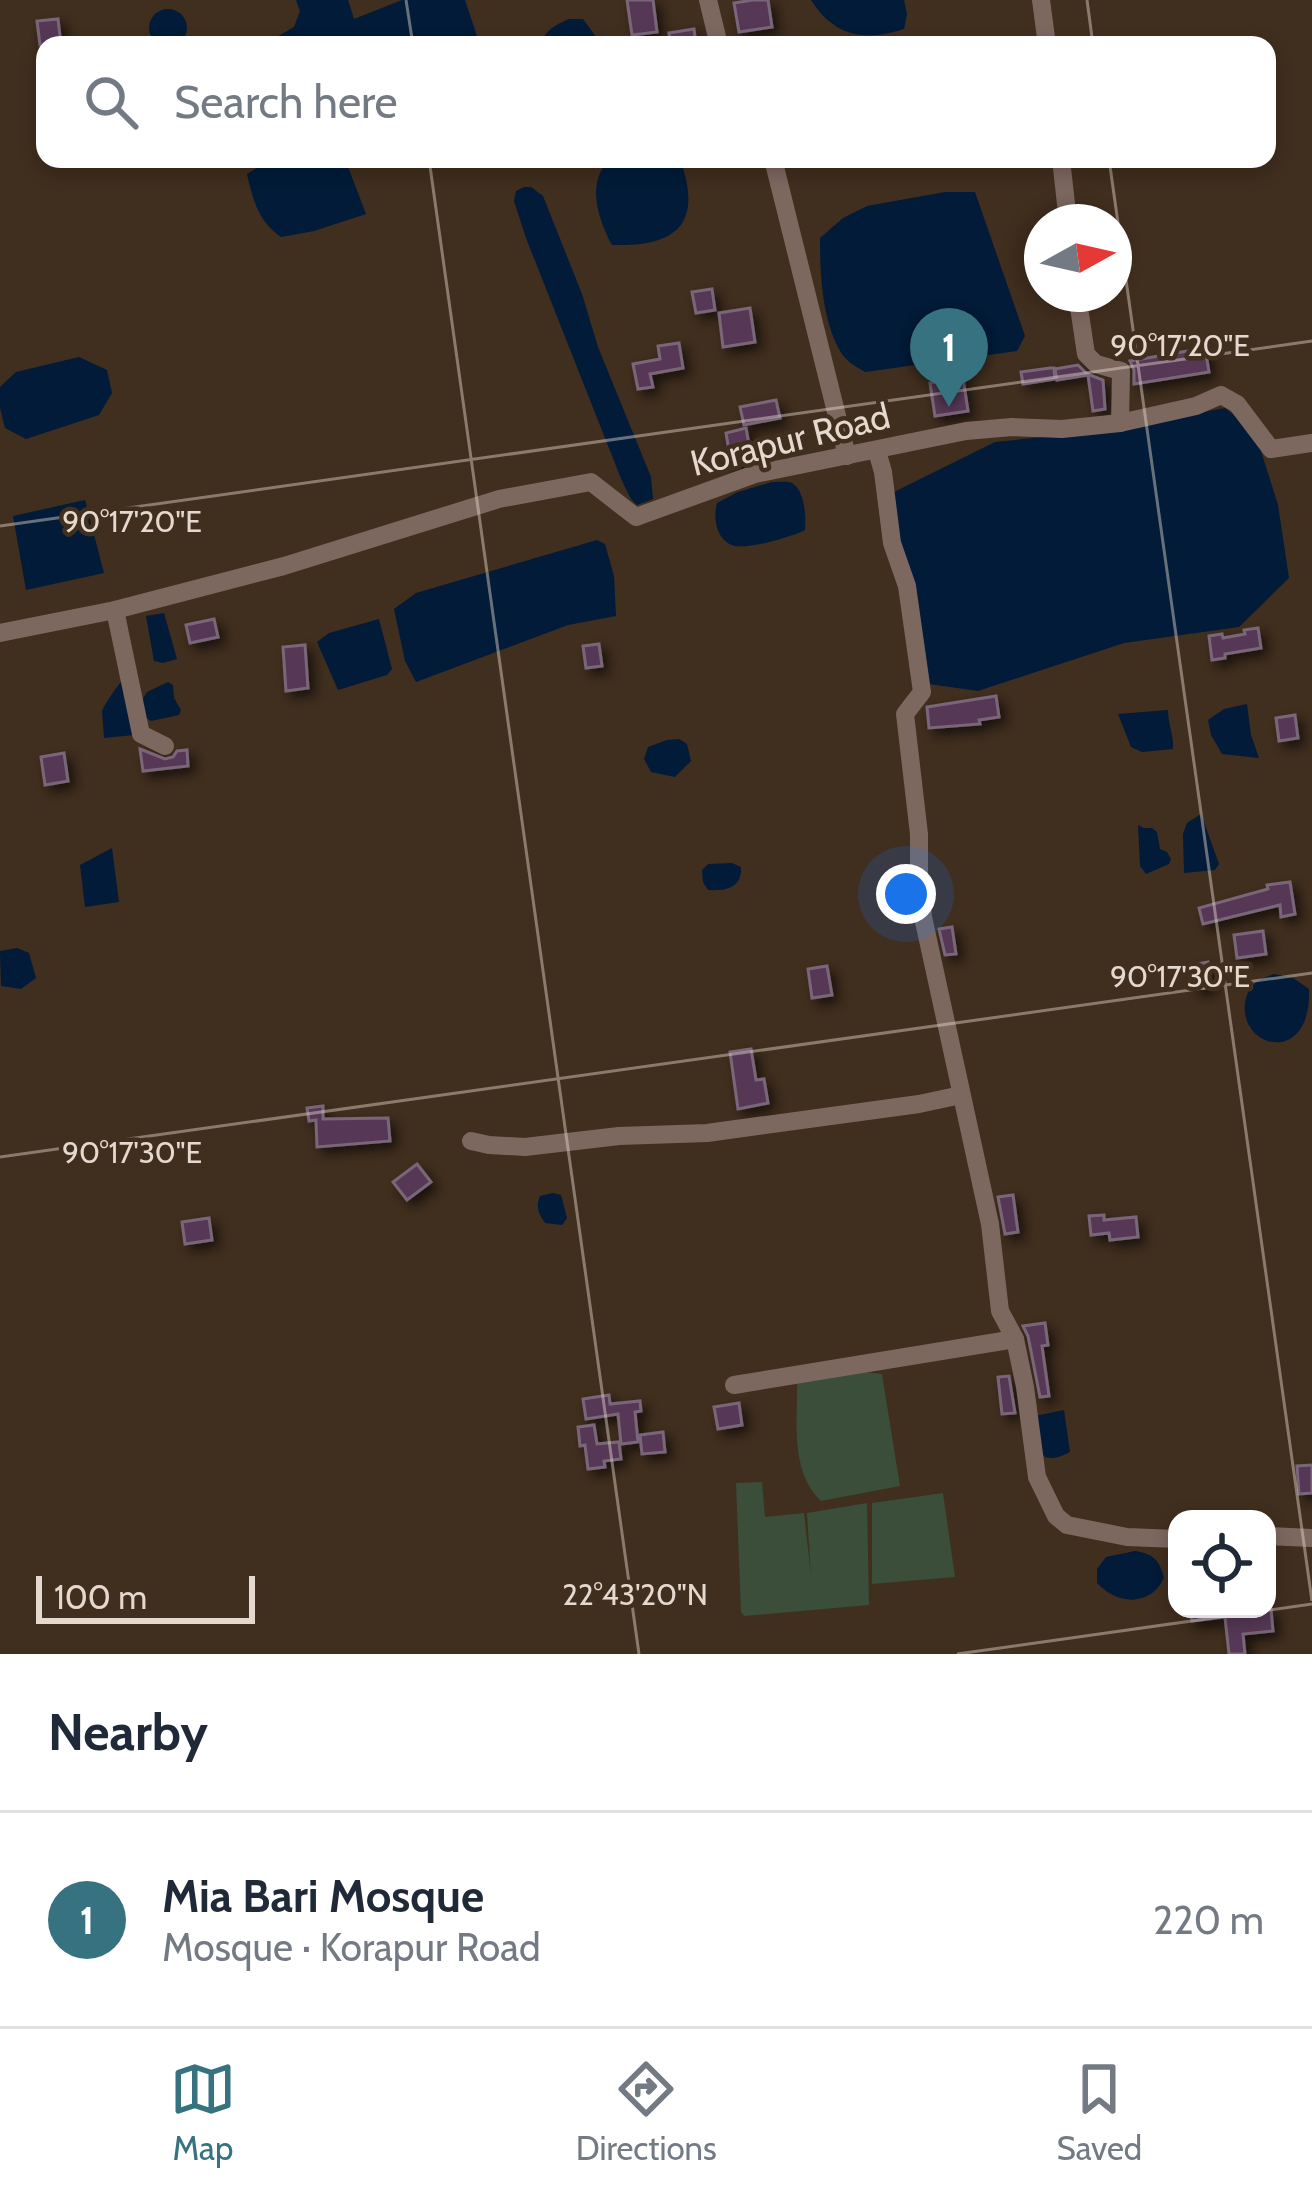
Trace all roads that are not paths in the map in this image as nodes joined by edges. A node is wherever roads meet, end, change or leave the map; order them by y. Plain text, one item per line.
1 (708, 0) edge
2 (1041, 0) edge
3 (717, 36) edge
4 (1046, 36) edge
5 (775, 168) edge
6 (1062, 168) edge
7 (1066, 204) edge
8 (1080, 312) edge
9 (1120, 423) junction
10 (1312, 443) edge
11 (877, 451) junction
12 (847, 456) junction
13 (115, 610) junction
14 (0, 633) edge
15 (165, 746) dead end
16 (962, 1094) junction
17 (471, 1142) dead end
18 (1015, 1339) junction
19 (734, 1384) dead end
20 (1276, 1536) edge
21 (1168, 1538) edge
22 (1312, 1538) edge

1 - 3 street
2 - 4 street
5 - 12 street
6 - 7 street
8 - 9 street
9 - 10 street, Korapur Road
9 - 11 street, Korapur Road
11 - 12 street, Korapur Road
11 - 16 street
12 - 13 street, Korapur Road
13 - 14 street, Korapur Road
13 - 15 street
16 - 17 street
16 - 18 street
18 - 19 street
18 - 21 street
20 - 22 street

